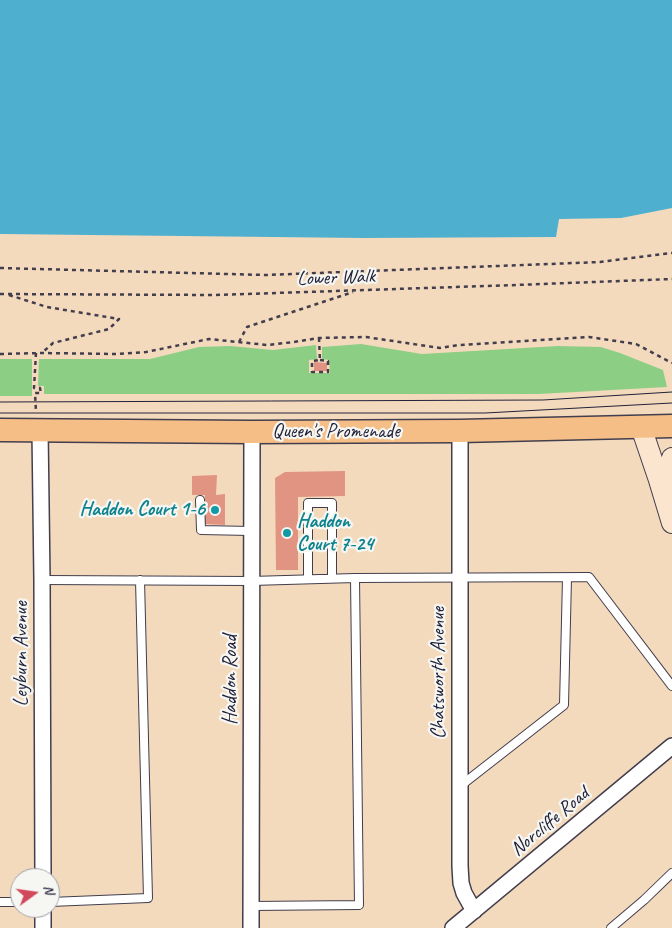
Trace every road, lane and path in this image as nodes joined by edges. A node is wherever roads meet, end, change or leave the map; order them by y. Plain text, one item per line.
1 (672, 254) edge
2 (0, 268) edge
3 (672, 279) edge
4 (357, 291) junction
5 (0, 294) edge
6 (6, 294) junction
7 (319, 338) junction
8 (239, 342) junction
9 (36, 353) junction
10 (42, 353) junction
11 (0, 354) edge
12 (320, 362) junction
13 (672, 363) edge
14 (35, 393) dead end
15 (672, 426) edge
16 (641, 427) junction
17 (0, 430) edge
18 (40, 430) junction
19 (460, 431) junction
20 (252, 432) junction
21 (672, 458) edge
22 (200, 500) dead end
23 (666, 501) junction
24 (672, 523) edge
25 (252, 531) junction
26 (332, 578) junction
27 (355, 578) junction
28 (459, 578) junction
29 (567, 578) junction
30 (308, 579) junction
31 (42, 580) junction
32 (140, 580) junction
33 (251, 581) junction
34 (672, 686) edge
35 (672, 746) edge
36 (459, 787) junction
37 (43, 868) edge
38 (672, 873) edge
39 (60, 902) edge
40 (250, 906) junction
41 (474, 911) junction
42 (455, 927) edge
43 (251, 928) edge
44 (611, 928) edge

1 - 2 path
3 - 4 path, Lower Walk
4 - 6 path, Lower Walk
4 - 8 path
5 - 6 path, Lower Walk
6 - 10 path
7 - 8 path
7 - 12 path
7 - 13 path
8 - 10 path
9 - 10 path
9 - 11 path
9 - 14 path
12 - 12 path
15 - 16 main road, Queen's Promenade
16 - 19 main road, Queen's Promenade
16 - 23 street
17 - 18 main road, Queen's Promenade
18 - 20 main road, Queen's Promenade
18 - 31 street, Leyburn Avenue
19 - 20 main road, Queen's Promenade
19 - 28 street, Chatsworth Avenue
20 - 25 street, Haddon Road
21 - 23 street
22 - 25 lane
23 - 24 street
25 - 33 street, Haddon Road
26 - 27 lane
26 - 30 lane
26 - 30 lane
27 - 28 lane
27 - 40 lane
28 - 29 lane
28 - 36 street, Chatsworth Avenue
29 - 34 lane
29 - 36 lane
30 - 33 lane
31 - 32 lane
31 - 37 street, Leyburn Avenue
32 - 33 lane
32 - 39 lane
33 - 40 street, Haddon Road
35 - 41 street, Norcliffe Road
36 - 41 street, Chatsworth Avenue
38 - 44 lane
40 - 43 street, Haddon Road
41 - 42 street, Norcliffe Road

